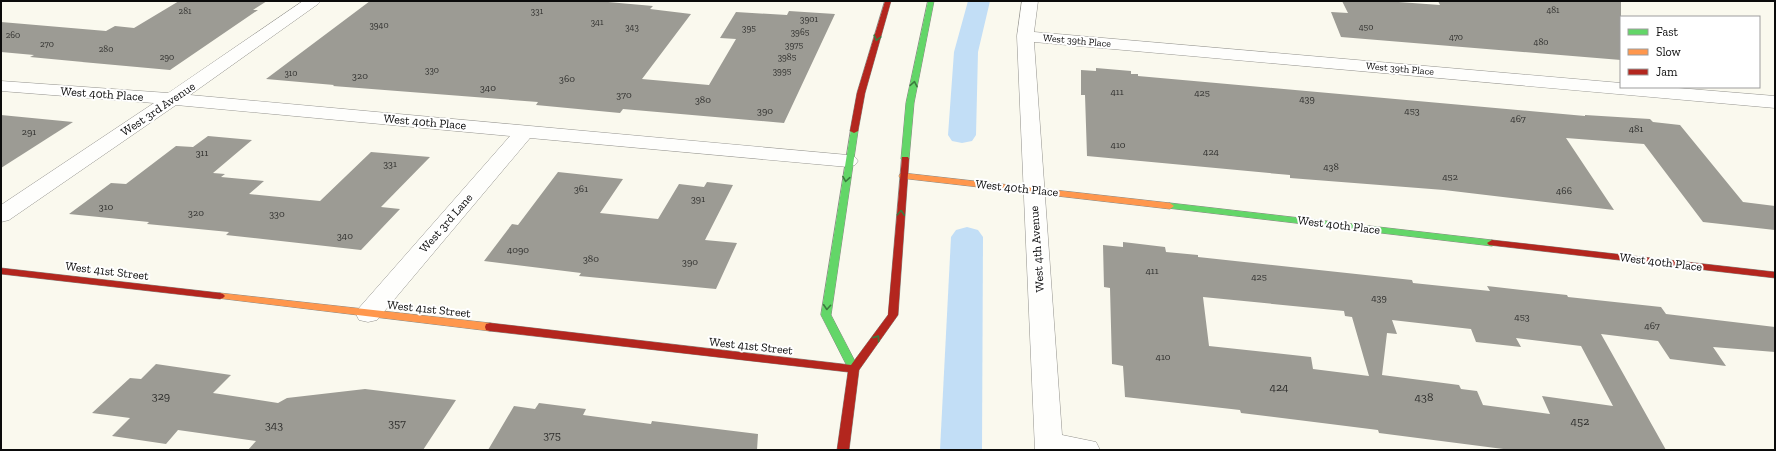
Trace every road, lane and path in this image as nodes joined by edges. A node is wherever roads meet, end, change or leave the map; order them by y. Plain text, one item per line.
1 (313, 1) edge
2 (888, 1) edge
3 (931, 1) edge
4 (1030, 1) edge
5 (1025, 36) junction
6 (1, 86) edge
7 (172, 99) junction
8 (1775, 102) edge
9 (524, 132) junction
10 (848, 161) junction
11 (903, 176) junction
12 (1033, 190) junction
13 (1, 215) edge
14 (1, 271) edge
15 (1775, 275) edge
16 (368, 314) junction
17 (854, 369) junction
18 (1049, 447) edge
19 (843, 450) edge
20 (1086, 450) edge

1 - 7 street, West 3rd Avenue
2 -> 10 street
11 -> 3 street
4 - 5 street, West 4th Avenue
5 - 8 street, West 39th Place
5 - 12 street, West 4th Avenue
6 - 7 street, West 40th Place
7 - 9 street, West 40th Place
7 - 13 street, West 3rd Avenue
9 - 10 street, West 40th Place
9 - 16 street, West 3rd Lane
10 -> 17 street
11 - 12 street, West 40th Place
17 -> 11 street
12 - 15 street, West 40th Place
12 - 18 street, West 4th Avenue
14 - 16 street, West 41st Street
16 - 17 street, West 41st Street
17 - 19 street
18 - 20 street

